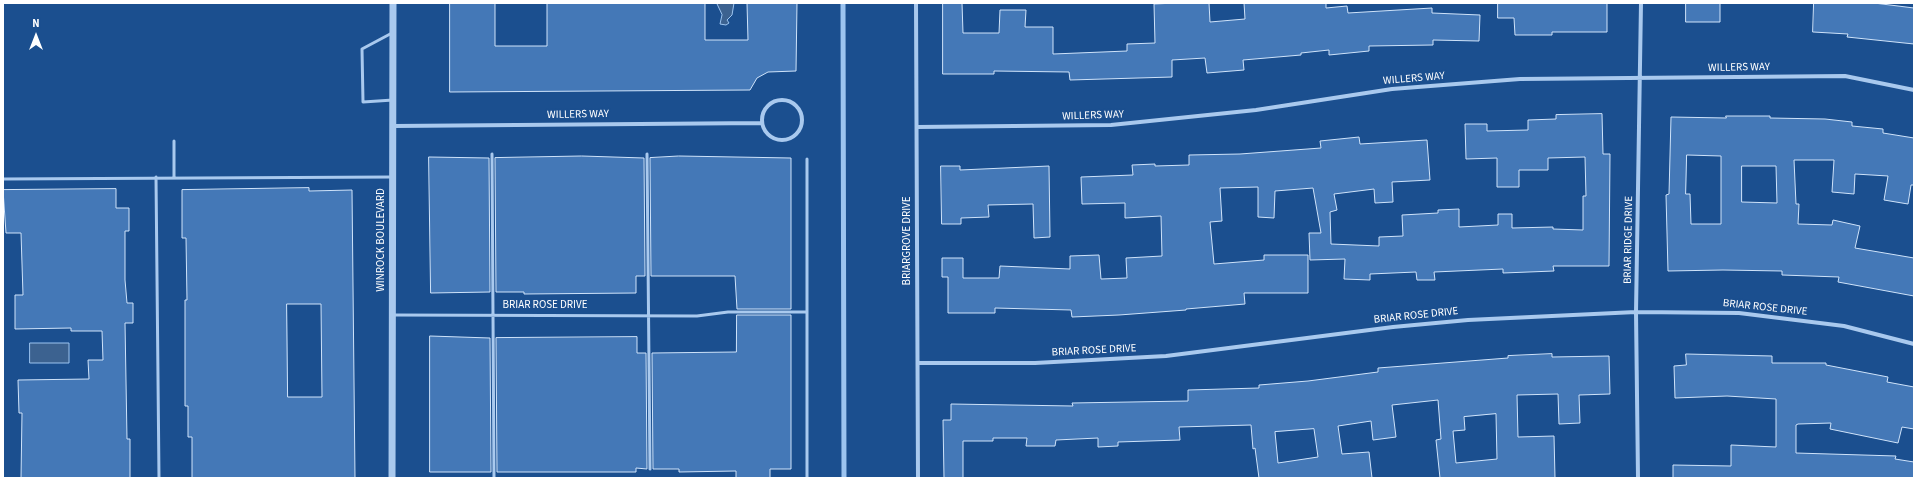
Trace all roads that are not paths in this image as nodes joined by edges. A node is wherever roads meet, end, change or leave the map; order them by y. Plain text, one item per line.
1 (393, 3) edge
2 (916, 3) edge
3 (1641, 3) edge
4 (393, 32) junction
5 (1641, 78) junction
6 (1914, 90) edge
7 (394, 100) junction
8 (762, 123) junction
9 (394, 126) junction
10 (917, 127) junction
11 (174, 141) dead end
12 (492, 154) dead end
13 (647, 154) dead end
14 (807, 160) dead end
15 (156, 177) junction
16 (174, 177) junction
17 (394, 177) junction
18 (3, 179) edge
19 (807, 312) junction
20 (1636, 312) junction
21 (393, 315) junction
22 (493, 315) junction
23 (648, 316) junction
24 (1914, 344) edge
25 (918, 363) junction
26 (650, 469) dead end
27 (159, 478) edge
28 (392, 478) edge
29 (494, 478) edge
30 (807, 478) edge
31 (918, 478) edge
32 (1638, 478) edge

1 - 4 street, WINROCK BOULEVARD
2 - 10 street, BRIARGROVE DRIVE
3 - 5 street, BRIAR RIDGE DRIVE
4 - 7 street, WINROCK BOULEVARD
4 - 7 lane
5 - 6 street, WILLERS WAY
5 - 10 street, WILLERS WAY
5 - 20 street, BRIAR RIDGE DRIVE
7 - 9 street, WINROCK BOULEVARD
8 - 8 street
8 - 9 street, WILLERS WAY
9 - 17 street, WINROCK BOULEVARD
10 - 25 street, BRIARGROVE DRIVE
11 - 16 lane
12 - 22 lane
13 - 23 lane
14 - 19 lane
15 - 16 lane
15 - 18 lane
15 - 27 lane
16 - 17 lane
17 - 21 street, WINROCK BOULEVARD
19 - 23 lane, BRIAR ROSE DRIVE
19 - 30 lane
20 - 24 street, BRIAR ROSE DRIVE
20 - 25 street, BRIAR ROSE DRIVE
20 - 32 street, BRIAR RIDGE DRIVE
21 - 22 lane, BRIAR ROSE DRIVE
21 - 28 street, WINROCK BOULEVARD
22 - 23 lane, BRIAR ROSE DRIVE
22 - 29 lane
23 - 26 lane
25 - 31 street, BRIARGROVE DRIVE

